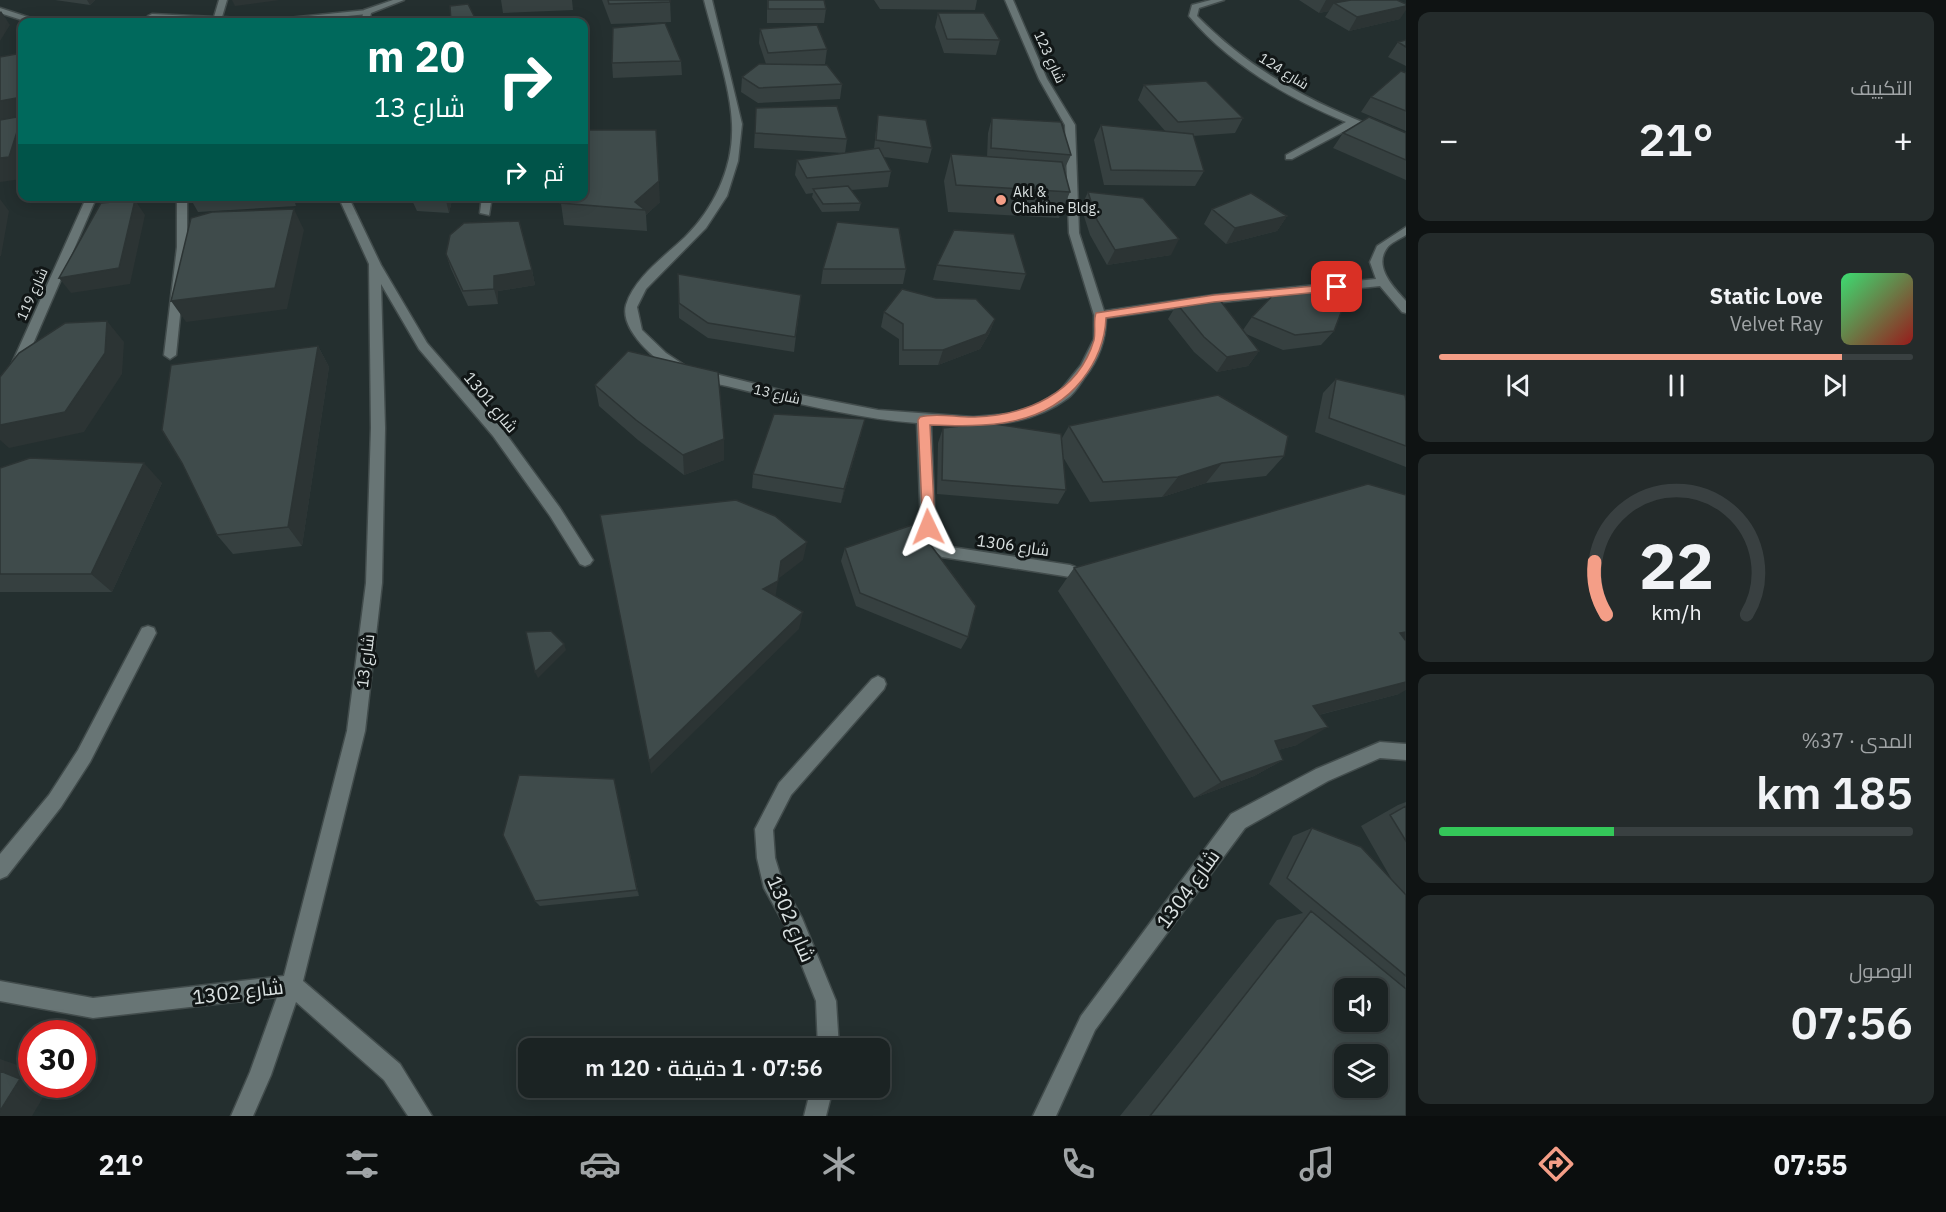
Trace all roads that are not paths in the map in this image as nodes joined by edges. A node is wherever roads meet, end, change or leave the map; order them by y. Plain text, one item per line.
1 (223, 0) edge
2 (400, 0) edge
3 (708, 0) edge
4 (1009, 0) edge
5 (1220, 0) edge
6 (0, 10) edge
7 (367, 12) junction
8 (152, 16) dead end
9 (23, 18) edge
10 (195, 18) edge
11 (217, 18) edge
12 (308, 18) edge
13 (366, 18) edge
14 (1352, 123) junction
15 (1406, 142) edge
16 (1289, 158) dead end
17 (90, 201) edge
18 (182, 201) edge
19 (345, 201) edge
20 (486, 201) edge
21 (485, 213) dead end
22 (1406, 230) edge
23 (375, 264) junction
24 (1383, 282) junction
25 (1406, 309) edge
26 (1100, 315) junction
27 (170, 355) dead end
28 (0, 404) edge
29 (924, 420) junction
30 (585, 560) dead end
31 (1070, 571) dead end
32 (148, 633) dead end
33 (878, 684) dead end
34 (1406, 752) edge
35 (0, 869) edge
36 (292, 985) junction
37 (0, 992) edge
38 (828, 1038) edge
39 (820, 1098) edge
40 (242, 1116) edge
41 (421, 1116) edge
42 (815, 1116) edge
43 (1044, 1116) edge

1 - 11 street
2 - 7 street
3 - 29 street, شارع 13
4 - 26 street, شارع 123
5 - 14 street, شارع 124
6 - 9 street
7 - 12 street
7 - 13 street
8 - 10 street
14 - 15 street, شارع 124
14 - 16 street
17 - 28 street, شارع 119
18 - 27 street
19 - 23 street, شارع 13
20 - 21 street
22 - 24 street
23 - 30 street, شارع 1301
23 - 36 street, شارع 13
24 - 25 street
24 - 26 street
26 - 29 street, شارع 13
29 - 31 street, شارع 1306
32 - 35 street
33 - 38 street, شارع 1302
34 - 43 street, شارع 1304
36 - 37 street, شارع 1302
36 - 40 street, شارع 13
36 - 41 street, شارع 1302
39 - 42 street

